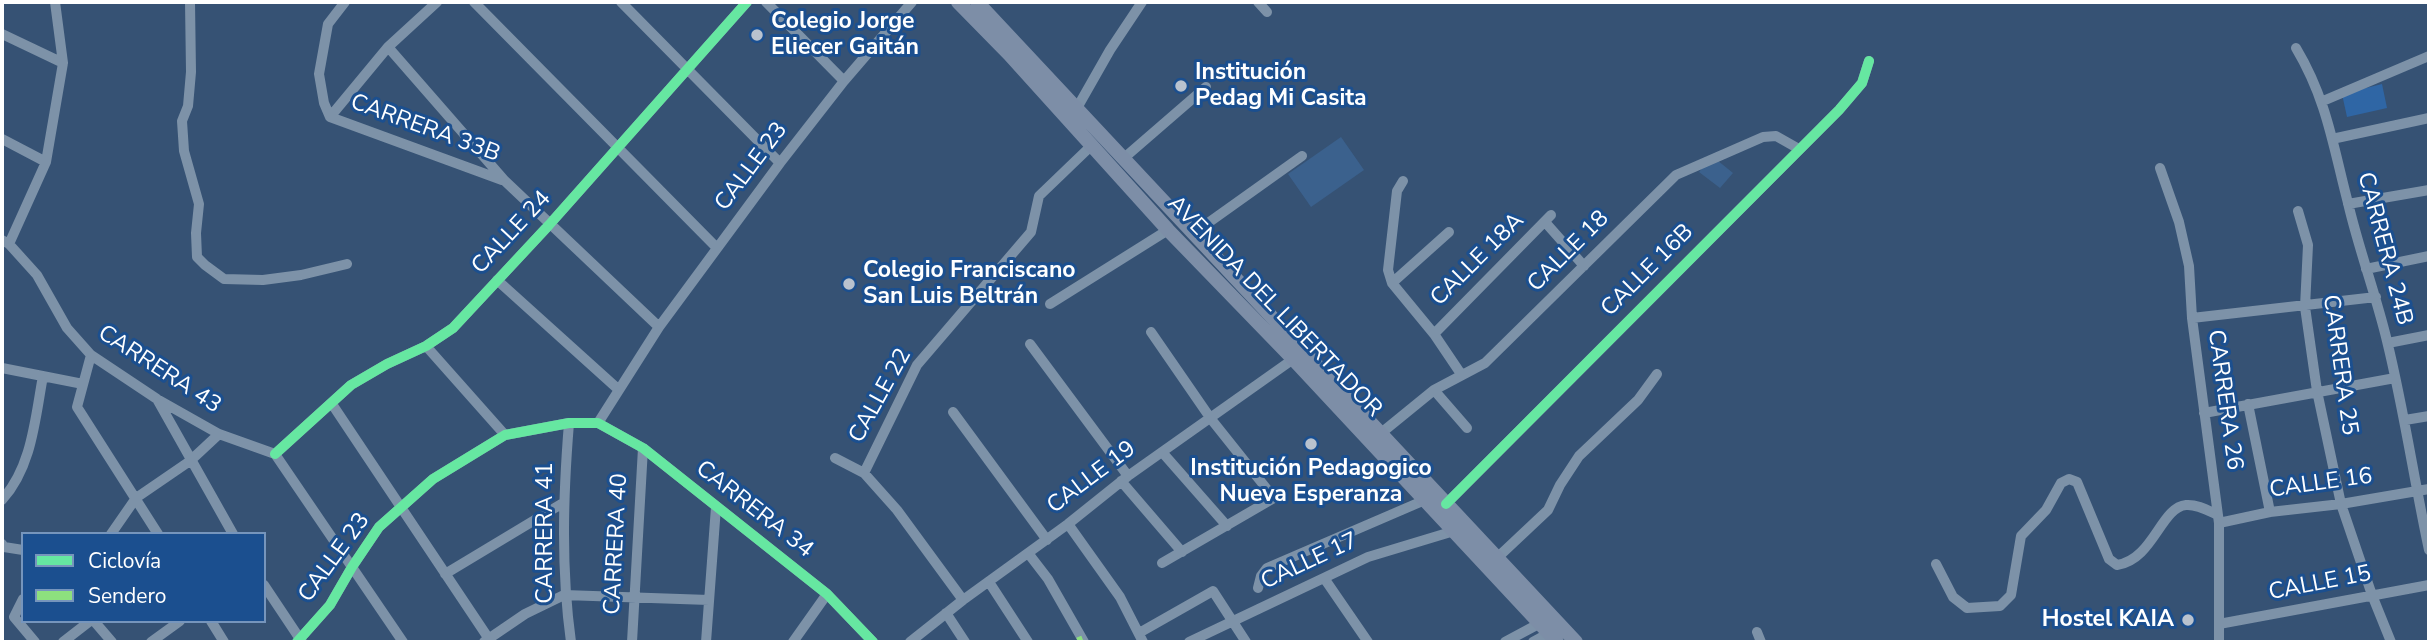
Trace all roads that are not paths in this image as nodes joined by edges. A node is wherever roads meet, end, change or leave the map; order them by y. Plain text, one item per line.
1 (55, 2) edge
2 (190, 2) edge
3 (345, 2) edge
4 (437, 2) edge
5 (474, 2) edge
6 (621, 2) edge
7 (747, 2) edge
8 (766, 2) edge
9 (912, 2) edge
10 (958, 2) edge
11 (977, 2) edge
12 (1142, 2) edge
13 (1258, 2) edge
14 (1267, 12) dead end
15 (2, 34) edge
16 (388, 47) junction
17 (2296, 48) dead end
18 (2429, 55) edge
19 (1868, 61) dead end
20 (63, 63) junction
21 (687, 70) junction
22 (844, 81) junction
23 (1206, 87) dead end
24 (2323, 101) junction
25 (1077, 108) junction
26 (330, 117) junction
27 (2429, 118) edge
28 (2, 139) edge
29 (2332, 139) junction
30 (1091, 146) junction
31 (619, 147) junction
32 (1799, 149) junction
33 (1302, 156) dead end
34 (1124, 158) junction
35 (46, 162) junction
36 (780, 163) junction
37 (2160, 168) dead end
38 (505, 181) junction
39 (1403, 181) dead end
40 (2429, 190) edge
41 (2348, 204) junction
42 (2298, 211) dead end
43 (549, 225) junction
44 (1168, 230) junction
45 (1449, 232) dead end
46 (1194, 233) junction
47 (5, 242) edge
48 (717, 248) junction
49 (2429, 256) edge
50 (347, 264) dead end
51 (1584, 266) junction
52 (2366, 269) junction
53 (497, 280) junction
54 (1392, 283) junction
55 (2376, 297) junction
56 (1050, 304) dead end
57 (2305, 307) junction
58 (2192, 318) junction
59 (659, 327) junction
60 (1151, 332) dead end
61 (1434, 334) junction
62 (2429, 335) edge
63 (2388, 342) junction
64 (1030, 344) dead end
65 (426, 346) junction
66 (91, 355) junction
67 (1298, 355) junction
68 (2, 368) edge
69 (1461, 374) junction
70 (1657, 374) dead end
71 (43, 376) junction
72 (2395, 378) junction
73 (83, 384) junction
74 (619, 390) junction
75 (1434, 390) junction
76 (2317, 391) junction
77 (157, 399) junction
78 (332, 404) junction
79 (2248, 404) junction
80 (953, 412) dead end
81 (2204, 413) junction
82 (2429, 416) edge
83 (1211, 419) junction
84 (2405, 420) junction
85 (569, 423) junction
86 (598, 423) junction
87 (1467, 428) dead end
88 (1380, 433) junction
89 (219, 434) junction
90 (505, 435) junction
91 (643, 448) junction
92 (1162, 452) junction
93 (275, 454) junction
94 (835, 458) dead end
95 (190, 461) junction
96 (864, 473) junction
97 (1124, 479) junction
98 (2429, 489) edge
99 (2417, 491) junction
100 (136, 498) junction
101 (2, 500) edge
102 (1425, 500) junction
103 (563, 503) junction
104 (1446, 504) junction
105 (2341, 504) junction
106 (716, 507) junction
107 (401, 508) junction
108 (2270, 512) junction
109 (2219, 519) junction
110 (1068, 524) junction
111 (1227, 526) junction
112 (1454, 531) junction
113 (112, 532) edge
114 (157, 532) edge
115 (232, 532) edge
116 (1047, 540) junction
117 (2, 544) edge
118 (21, 550) edge
119 (2429, 550) edge
120 (1182, 552) junction
121 (1028, 553) junction
122 (1497, 558) junction
123 (1162, 564) dead end
124 (1936, 564) dead end
125 (352, 567) junction
126 (445, 574) junction
127 (1324, 578) junction
128 (989, 582) junction
129 (2429, 585) edge
130 (266, 587) edge
131 (1258, 588) dead end
132 (827, 594) junction
133 (565, 595) junction
134 (2372, 595) junction
135 (634, 598) junction
136 (709, 600) junction
137 (963, 600) junction
138 (21, 603) edge
139 (946, 613) junction
140 (1233, 621) junction
141 (89, 623) edge
142 (94, 623) edge
143 (177, 623) edge
144 (212, 623) edge
145 (2219, 624) junction
146 (1552, 628) edge
147 (1141, 638) edge
148 (300, 641) edge
149 (487, 641) edge
150 (35, 642) edge
151 (64, 642) edge
152 (113, 642) edge
153 (151, 642) edge
154 (224, 642) edge
155 (403, 642) edge
156 (571, 642) edge
157 (632, 642) edge
158 (706, 642) edge
159 (793, 642) edge
160 (873, 642) edge
161 (910, 642) edge
162 (965, 642) edge
163 (1028, 642) edge
164 (1084, 642) edge
165 (1189, 642) edge
166 (1246, 642) edge
167 (1368, 642) edge
168 (1505, 642) edge
169 (1533, 642) edge
170 (1576, 642) edge
171 (2220, 642) edge
172 (2390, 642) edge

1 - 20 street, CARRERA 43
2 - 50 street
3 - 26 street
4 - 16 street
5 - 31 street
6 - 21 street
7 - 21 street, CALLE 24
8 - 22 street
9 - 22 street, CALLE 23
10 - 30 main road, AVENIDA DEL LIBERTADOR
11 - 25 main road, AVENIDA DEL LIBERTADOR
12 - 25 street
13 - 14 street
15 - 20 street
16 - 26 street
16 - 38 street
17 - 24 street, CARRERA 24B
18 - 24 street
19 - 32 street, CALLE 16B
20 - 35 street, CARRERA 43
21 - 31 street, CALLE 24
21 - 36 street
22 - 36 street, CALLE 23
23 - 34 street
24 - 29 street, CARRERA 24B
25 - 34 main road, AVENIDA DEL LIBERTADOR
26 - 38 street, CARRERA 33B
27 - 29 street
28 - 35 street
29 - 41 street, CARRERA 24B
30 - 44 main road, AVENIDA DEL LIBERTADOR
30 - 96 street, CALLE 22
31 - 43 street, CALLE 24
31 - 48 street
32 - 51 street, CALLE 18
32 - 104 street, CALLE 16B
33 - 46 street
34 - 46 main road, AVENIDA DEL LIBERTADOR
35 - 47 street, CARRERA 43
36 - 48 street, CALLE 23
37 - 58 street, CARRERA 26
38 - 43 street
39 - 54 street
40 - 41 street
41 - 52 street, CARRERA 24B
42 - 57 street, CARRERA 25
43 - 53 street, CALLE 24
43 - 59 street
44 - 56 street
44 - 67 main road, AVENIDA DEL LIBERTADOR
45 - 54 street
46 - 67 main road, AVENIDA DEL LIBERTADOR
47 - 66 street, CARRERA 43
48 - 59 street, CALLE 23
49 - 52 street
51 - 61 street, CALLE 18A
51 - 69 street, CALLE 18
52 - 55 street, CARRERA 24B
53 - 65 street, CALLE 24
53 - 74 street
54 - 61 street
55 - 57 street
55 - 63 street, CARRERA 24B
57 - 58 street
57 - 76 street, CARRERA 25
58 - 81 street, CARRERA 26
59 - 74 street, CALLE 23
60 - 83 street
61 - 69 street
62 - 63 street
63 - 72 street, CARRERA 24B
64 - 97 street
65 - 78 street, CALLE 24
65 - 90 street
66 - 73 street
66 - 77 street, CARRERA 43
67 - 83 street, CALLE 19
67 - 88 main road, AVENIDA DEL LIBERTADOR
67 - 102 main road, AVENIDA DEL LIBERTADOR
68 - 71 street
69 - 75 street, CALLE 18
70 - 122 street
71 - 73 street
71 - 101 street
72 - 76 street
72 - 84 street, CARRERA 24B
73 - 100 street
74 - 86 street, CALLE 23
75 - 87 street
75 - 88 street, CALLE 18
76 - 79 street
76 - 105 street, CARRERA 25
77 - 89 street, CARRERA 43
77 - 95 street
78 - 93 street, CALLE 24
78 - 107 street
79 - 81 street
79 - 108 street
80 - 116 street
81 - 109 street, CARRERA 26
82 - 84 street
83 - 92 street, CALLE 19
83 - 111 street
84 - 99 street, CARRERA 24B
85 - 86 street, CALLE 23
85 - 90 street, CALLE 23
85 - 103 street, CARRERA 41
86 - 91 street, CARRERA 34
88 - 104 main road, AVENIDA DEL LIBERTADOR
89 - 93 street, CARRERA 43
89 - 95 street
90 - 107 street, CALLE 23
91 - 106 street, CARRERA 34
91 - 135 street, CARRERA 40
92 - 97 street, CALLE 19
92 - 111 street
93 - 125 street
94 - 96 street
95 - 100 street
95 - 115 street
96 - 137 street
97 - 110 street, CALLE 19
97 - 120 street
98 - 99 street, CALLE 16
99 - 105 street, CALLE 16
99 - 119 street, CARRERA 24B
100 - 113 street
100 - 114 street
102 - 112 main road, AVENIDA DEL LIBERTADOR
102 - 131 street
103 - 126 street
103 - 133 street, CARRERA 41
104 - 122 main road, AVENIDA DEL LIBERTADOR
105 - 108 street, CALLE 16
105 - 134 street, CARRERA 25
106 - 132 street, CARRERA 34
106 - 136 street
107 - 125 street, CALLE 23
107 - 126 street
108 - 109 street, CALLE 16
109 - 124 street
109 - 145 street, CARRERA 26
110 - 116 street, CALLE 19
110 - 147 street
111 - 120 street
112 - 127 street, CALLE 17
112 - 146 main road, AVENIDA DEL LIBERTADOR
116 - 121 street, CALLE 19
117 - 118 street
120 - 123 street
121 - 128 street, CALLE 19
121 - 164 street
122 - 146 main road, AVENIDA DEL LIBERTADOR
125 - 148 street, CALLE 23
125 - 155 street
126 - 149 street
127 - 140 street, CALLE 17
127 - 167 street
128 - 137 street, CALLE 19
128 - 163 street
129 - 134 street, CALLE 15
130 - 148 street
132 - 159 street
132 - 160 street, CARRERA 34
133 - 135 street
133 - 149 street
133 - 156 street, CARRERA 41
134 - 145 street, CALLE 15
134 - 172 street, CARRERA 25
135 - 136 street
135 - 157 street, CARRERA 40
136 - 158 street
137 - 139 street, CALLE 19
138 - 150 street
139 - 161 street, CALLE 19
139 - 162 street
140 - 147 street
140 - 165 street, CALLE 17
140 - 166 street
141 - 151 street
142 - 152 street
143 - 153 street
144 - 154 street
145 - 171 street, CARRERA 26
146 - 168 street
146 - 169 street
146 - 170 main road

